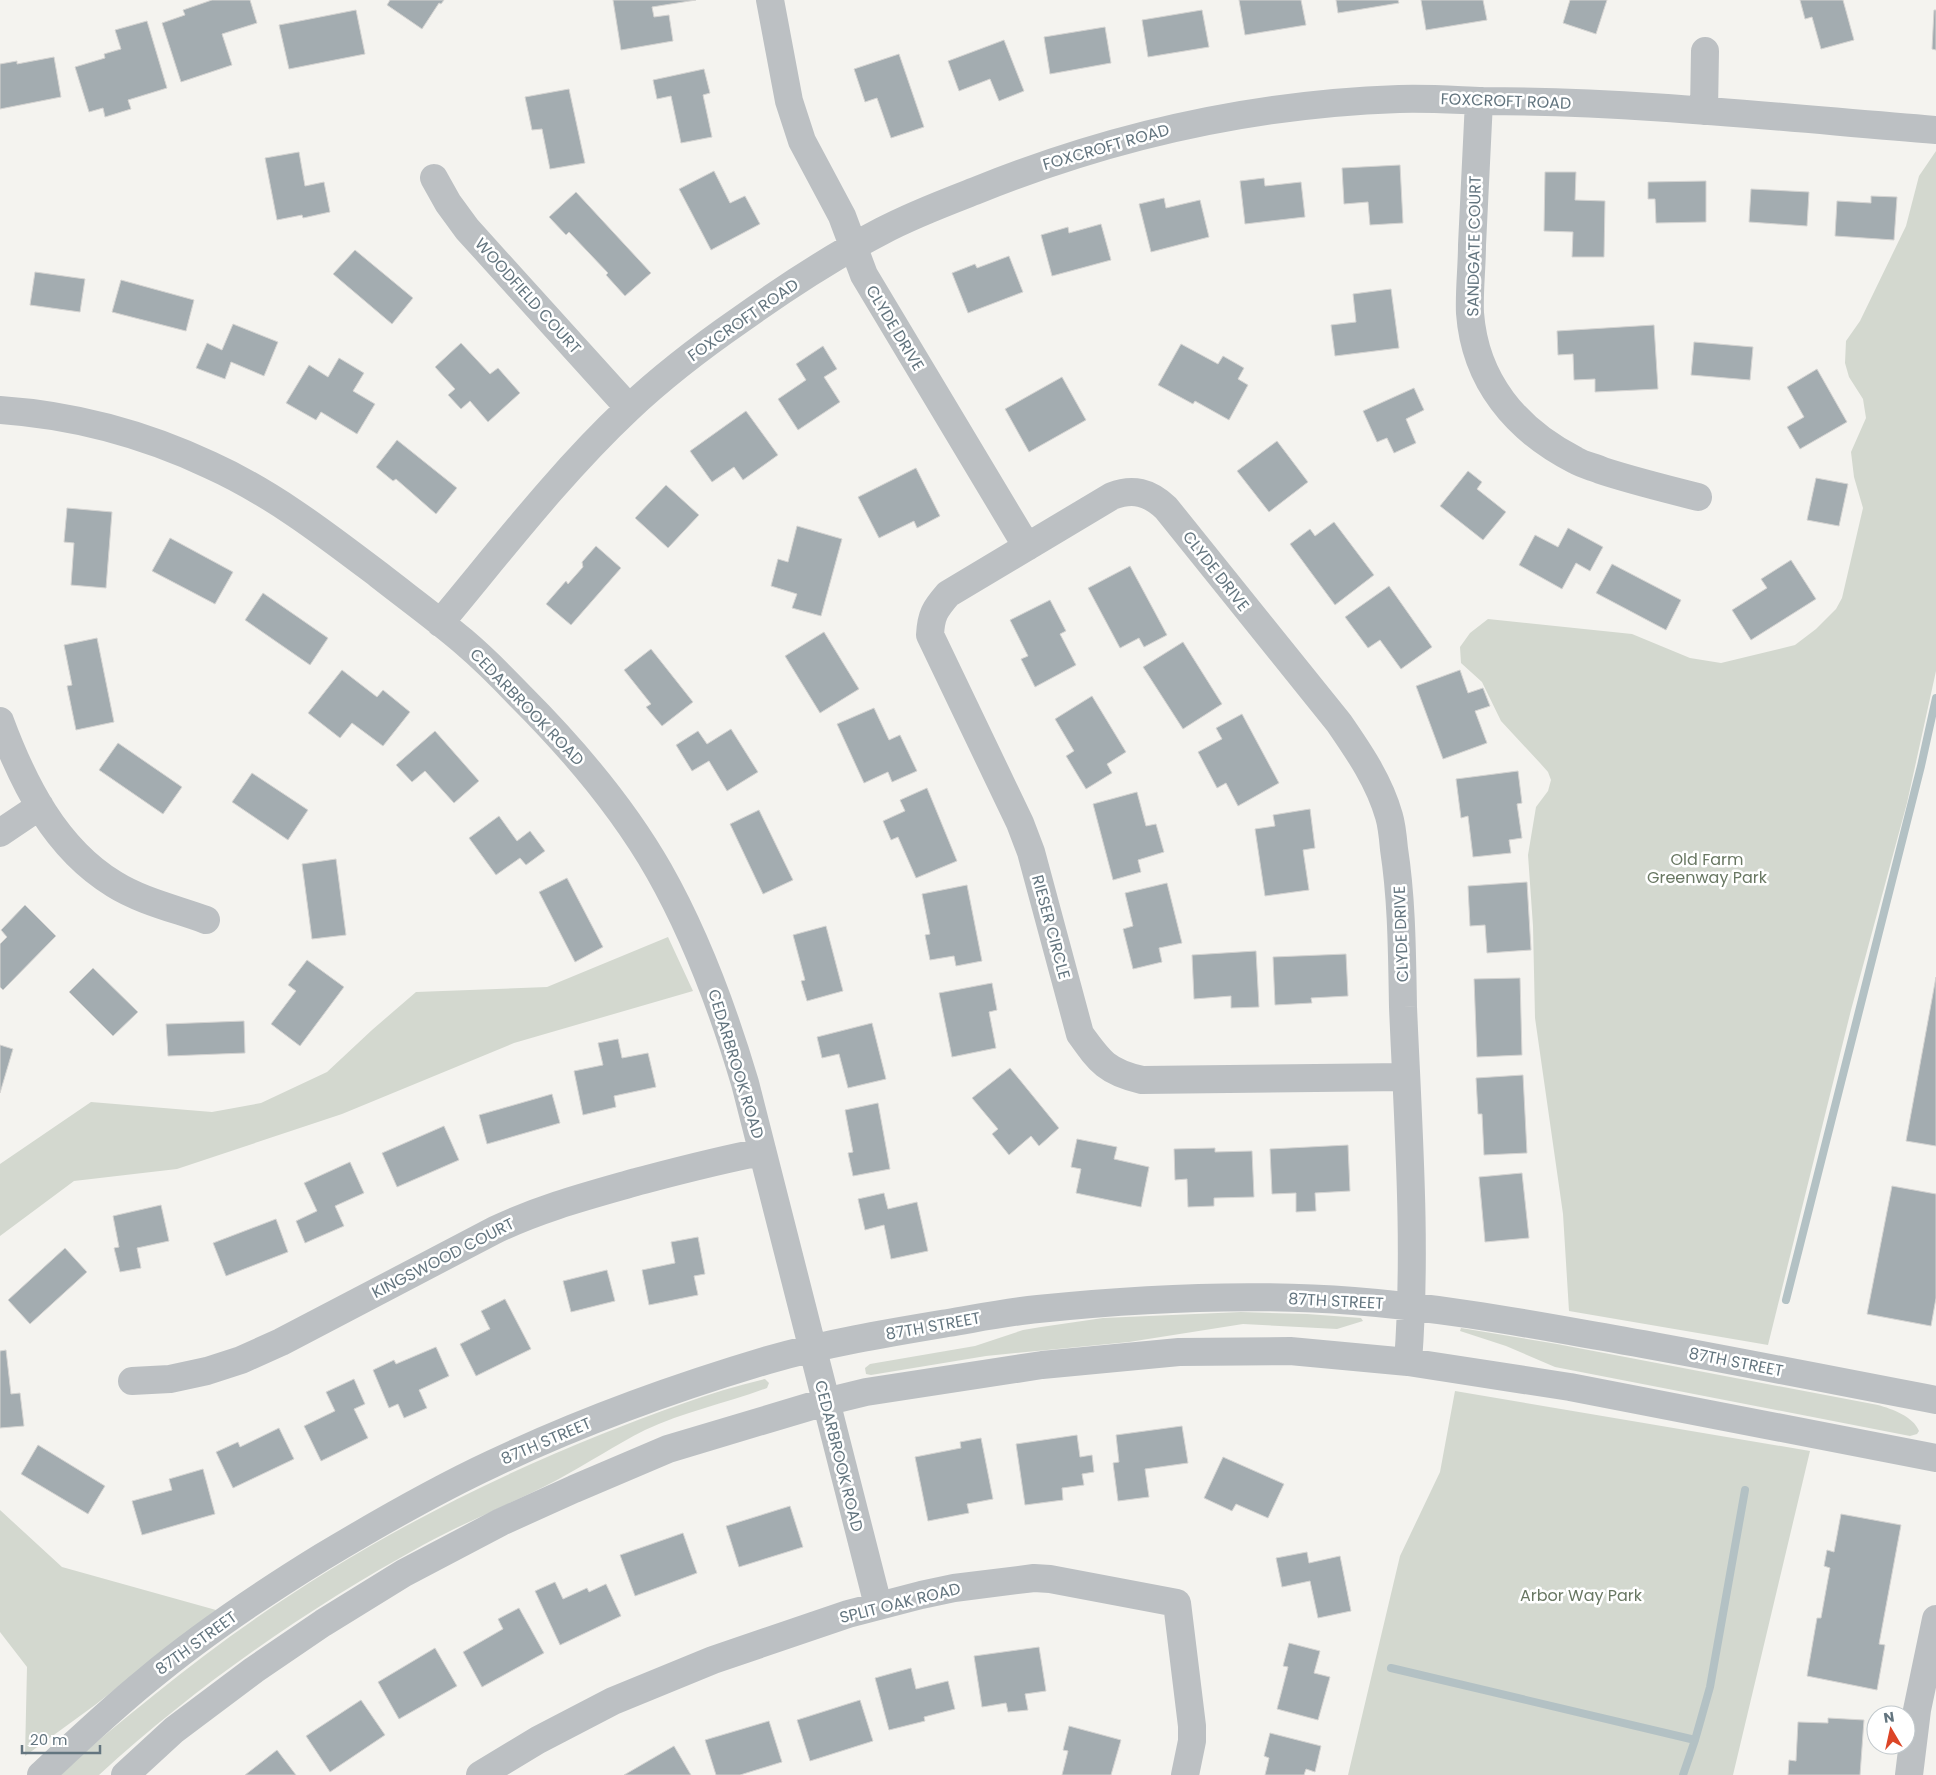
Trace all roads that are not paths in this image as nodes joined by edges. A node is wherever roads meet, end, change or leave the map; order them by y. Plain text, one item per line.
1 (770, 0) edge
2 (1705, 51) dead end
3 (1479, 101) junction
4 (1704, 111) junction
5 (1936, 130) edge
6 (434, 178) dead end
7 (854, 246) junction
8 (629, 408) junction
9 (1, 417) edge
10 (1698, 497) dead end
11 (1027, 547) junction
12 (440, 623) junction
13 (0, 721) edge
14 (40, 806) junction
15 (0, 833) edge
16 (206, 920) dead end
17 (1406, 1077) junction
18 (762, 1152) junction
19 (1412, 1306) junction
20 (812, 1348) junction
21 (1408, 1362) junction
22 (132, 1381) dead end
23 (1936, 1400) edge
24 (825, 1402) junction
25 (1936, 1458) edge
26 (878, 1605) junction
27 (1936, 1619) edge
28 (41, 1775) edge
29 (125, 1775) edge
30 (480, 1775) edge
31 (1186, 1775) edge
32 (1909, 1775) edge

1 - 7 street, CLYDE DRIVE
2 - 4 street
3 - 4 street, FOXCROFT ROAD
3 - 7 street, FOXCROFT ROAD
3 - 10 street, SANDGATE COURT
4 - 5 street, FOXCROFT ROAD
6 - 8 street, WOODFIELD COURT
7 - 8 street, FOXCROFT ROAD
7 - 11 street, CLYDE DRIVE
8 - 12 street, FOXCROFT ROAD
9 - 12 street, CEDARBROOK ROAD
11 - 17 street, CLYDE DRIVE
11 - 17 street, RIESER CIRCLE
12 - 18 street, CEDARBROOK ROAD
13 - 14 street
14 - 15 street
14 - 16 street
17 - 19 street, CLYDE DRIVE
18 - 20 street, CEDARBROOK ROAD
18 - 22 street, KINGSWOOD COURT
19 - 20 street, 87TH STREET
19 - 21 street, CLYDE DRIVE
19 - 23 street, 87TH STREET
20 - 24 street, CEDARBROOK ROAD
20 - 28 street, 87TH STREET
21 - 24 street
21 - 25 street
24 - 26 street, CEDARBROOK ROAD
24 - 29 street
26 - 30 street, SPLIT OAK ROAD
26 - 31 street, SPLIT OAK ROAD
27 - 32 street

